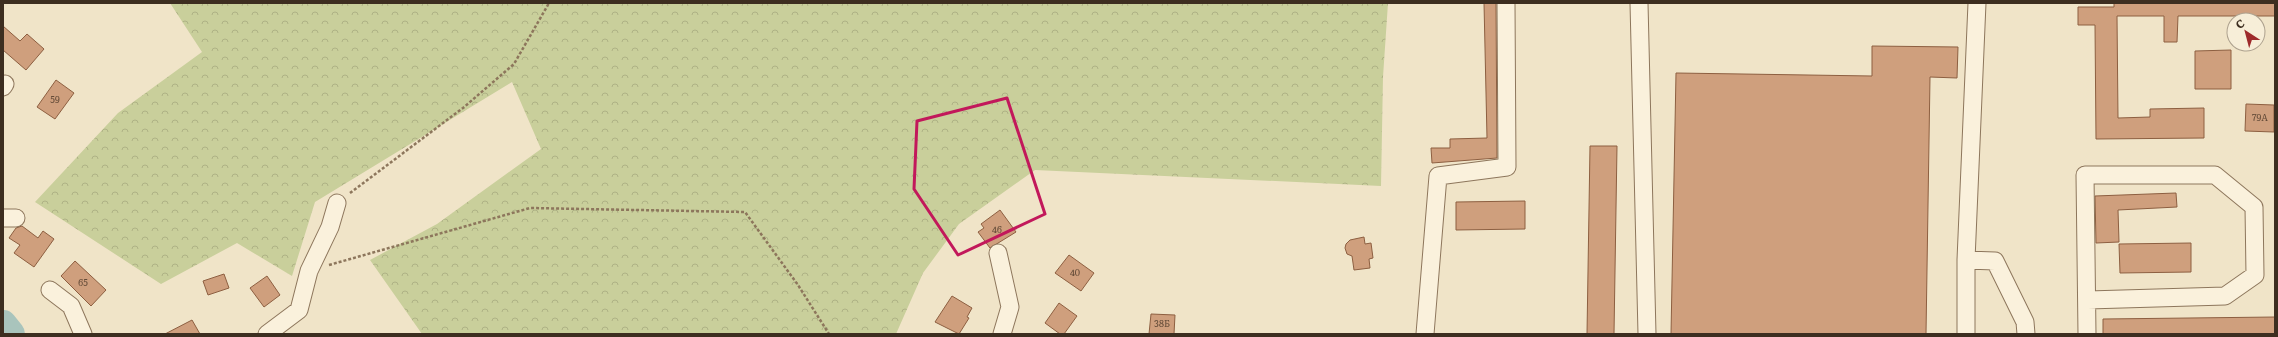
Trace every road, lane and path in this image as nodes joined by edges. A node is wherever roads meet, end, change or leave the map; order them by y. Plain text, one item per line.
1 (549, 3) edge
2 (1506, 3) edge
3 (1639, 3) edge
4 (1977, 3) edge
5 (337, 203) joint
6 (998, 253) dead end
7 (1966, 260) junction
8 (309, 271) junction
9 (50, 290) dead end
10 (2088, 300) junction
11 (83, 334) edge
12 (267, 334) edge
13 (829, 334) edge
14 (1002, 334) edge
15 (1424, 334) edge
16 (1646, 334) edge
17 (1966, 334) edge
18 (2026, 334) edge
19 (2087, 334) edge

1 - 5 path
2 - 15 lane
3 - 16 lane
4 - 7 lane
5 - 8 lane
6 - 14 lane
7 - 17 lane
7 - 18 lane
8 - 12 lane
8 - 13 path
9 - 11 lane
10 - 10 lane
10 - 19 lane

